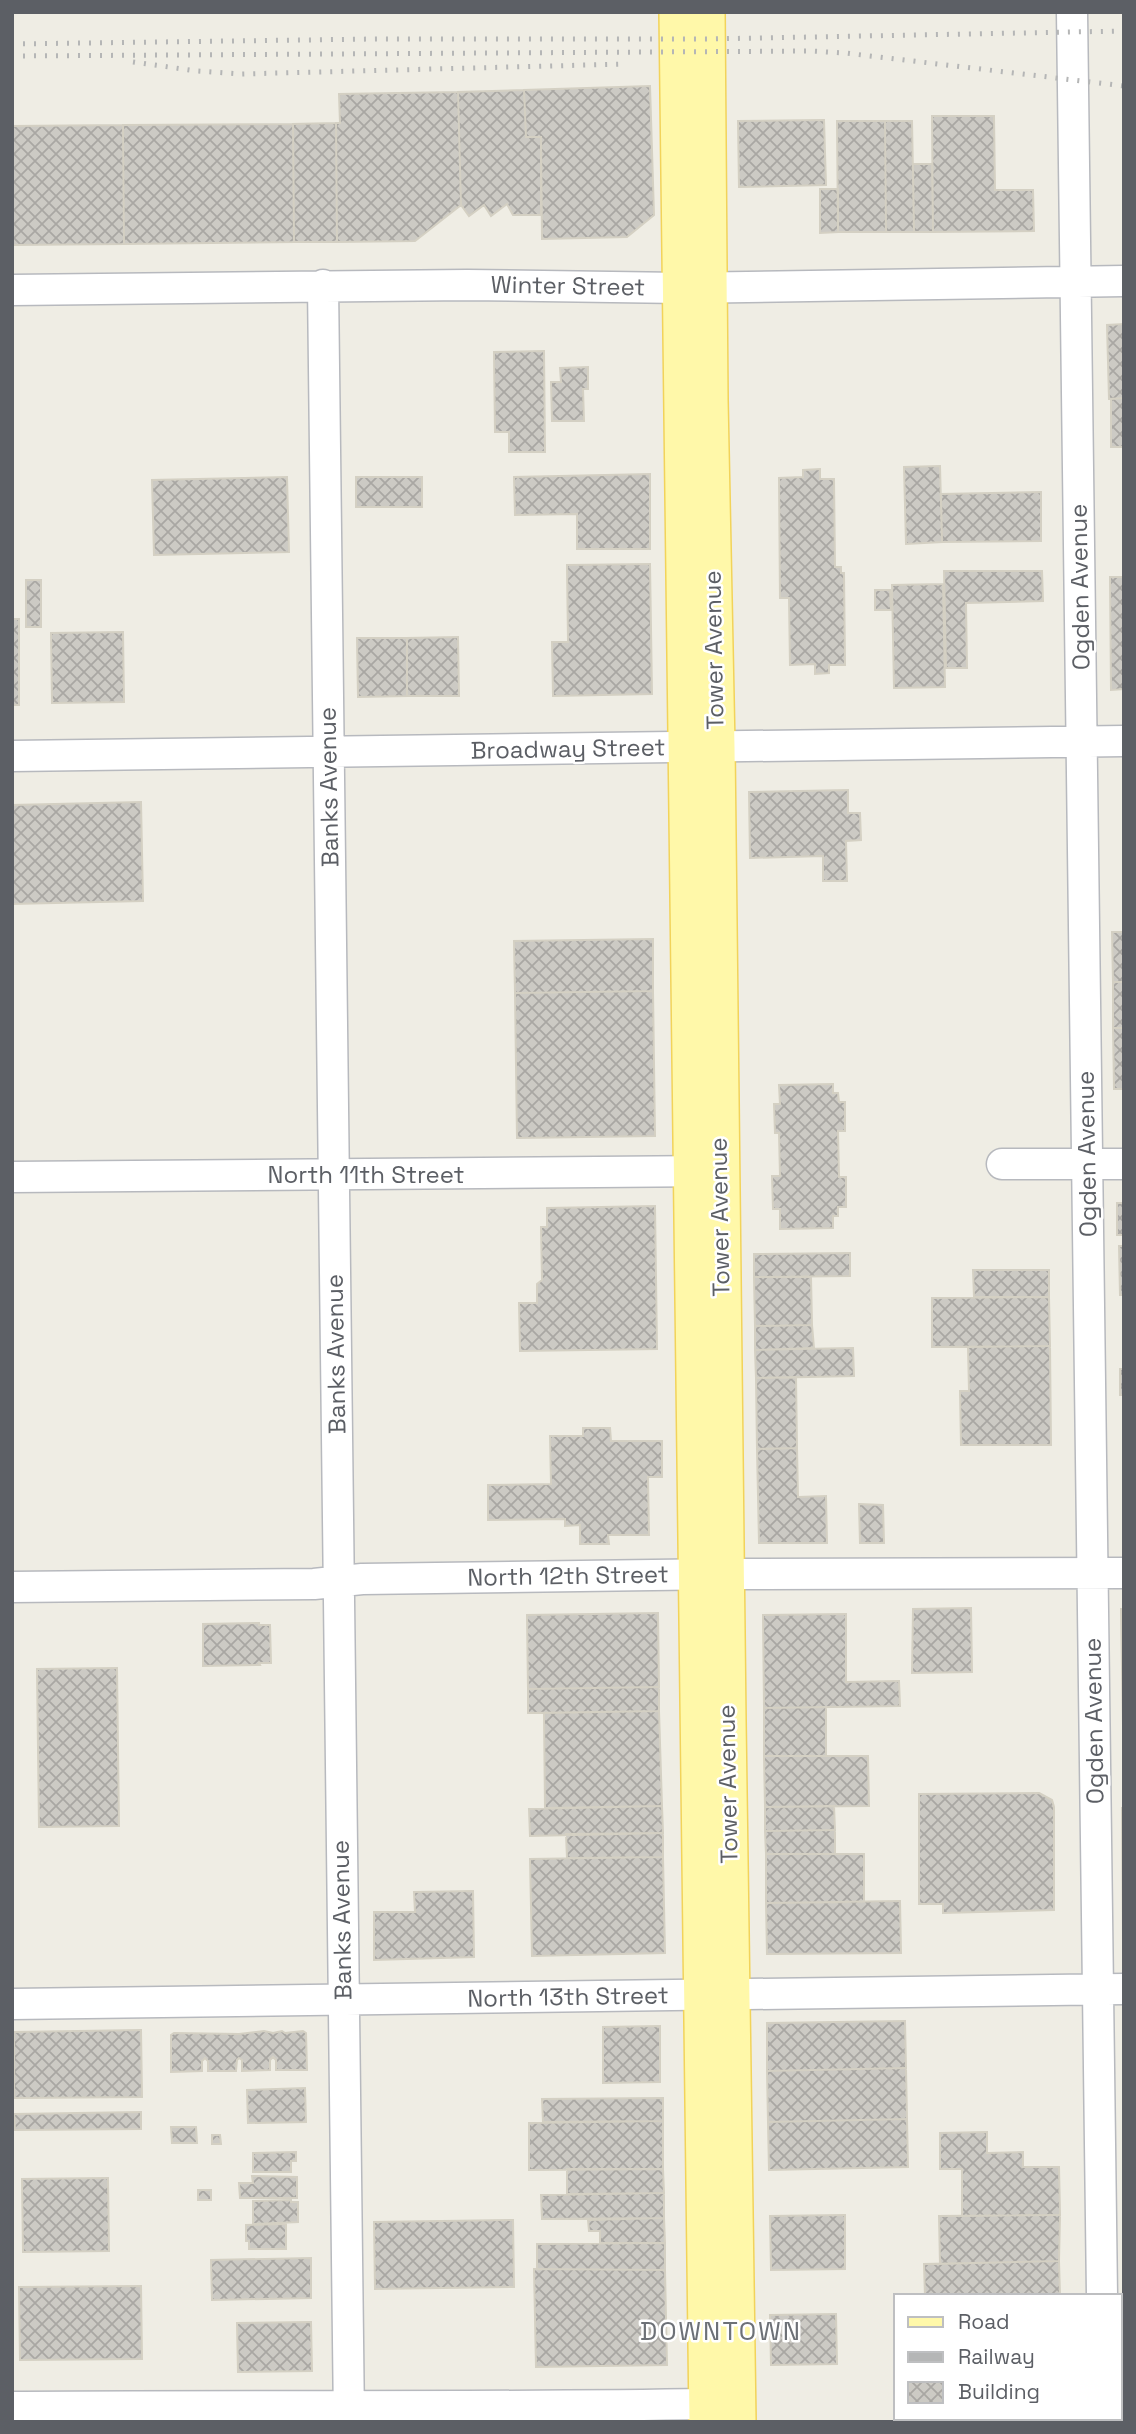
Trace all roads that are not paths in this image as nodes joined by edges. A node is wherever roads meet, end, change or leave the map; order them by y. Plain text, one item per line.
1 (678, 12) edge
2 (706, 12) edge
3 (1072, 12) edge
4 (1124, 281) edge
5 (1076, 282) junction
6 (323, 285) junction
7 (694, 287) junction
8 (12, 290) edge
9 (1124, 741) edge
10 (1082, 742) junction
11 (702, 747) junction
12 (328, 752) junction
13 (12, 756) edge
14 (1002, 1164) dead end
15 (1087, 1164) junction
16 (1124, 1164) edge
17 (706, 1171) junction
18 (334, 1175) junction
19 (12, 1177) edge
20 (1092, 1573) junction
21 (1124, 1573) edge
22 (712, 1574) junction
23 (338, 1582) junction
24 (12, 1587) edge
25 (1110, 1989) edge
26 (718, 1995) junction
27 (343, 2000) junction
28 (12, 2004) edge
29 (1102, 2294) edge
30 (12, 2407) edge
31 (349, 2414) edge
32 (719, 2417) edge

1 - 7 main road, Tower Avenue
2 - 7 main road, Tower Avenue
3 - 5 street, Ogden Avenue
4 - 5 street, Winter Street
5 - 7 street, Winter Street
5 - 10 street, Ogden Avenue
6 - 7 street, Winter Street
6 - 8 street, Winter Street
6 - 12 street, Banks Avenue
7 - 11 main road, Tower Avenue
9 - 10 street, Broadway Street
10 - 11 street, Broadway Street
10 - 15 street, Ogden Avenue
11 - 12 street, Broadway Street
11 - 17 main road, Tower Avenue
12 - 13 street, Broadway Street
12 - 18 street, Banks Avenue
14 - 15 street
15 - 16 street
15 - 20 street, Ogden Avenue
17 - 18 street, North 11th Street
17 - 22 main road, Tower Avenue
18 - 19 street, North 11th Street
18 - 23 street, Banks Avenue
20 - 21 street, North 12th Street
20 - 22 street, North 12th Street
20 - 25 street, Ogden Avenue
22 - 23 street, North 12th Street
22 - 26 main road, Tower Avenue
23 - 24 street, North 12th Street
23 - 27 street, Banks Avenue
25 - 26 street, North 13th Street
25 - 29 street, Ogden Avenue
26 - 27 street, North 13th Street
26 - 32 main road, Tower Avenue
27 - 28 street, North 13th Street
27 - 31 street, Banks Avenue
30 - 31 street
31 - 32 street

